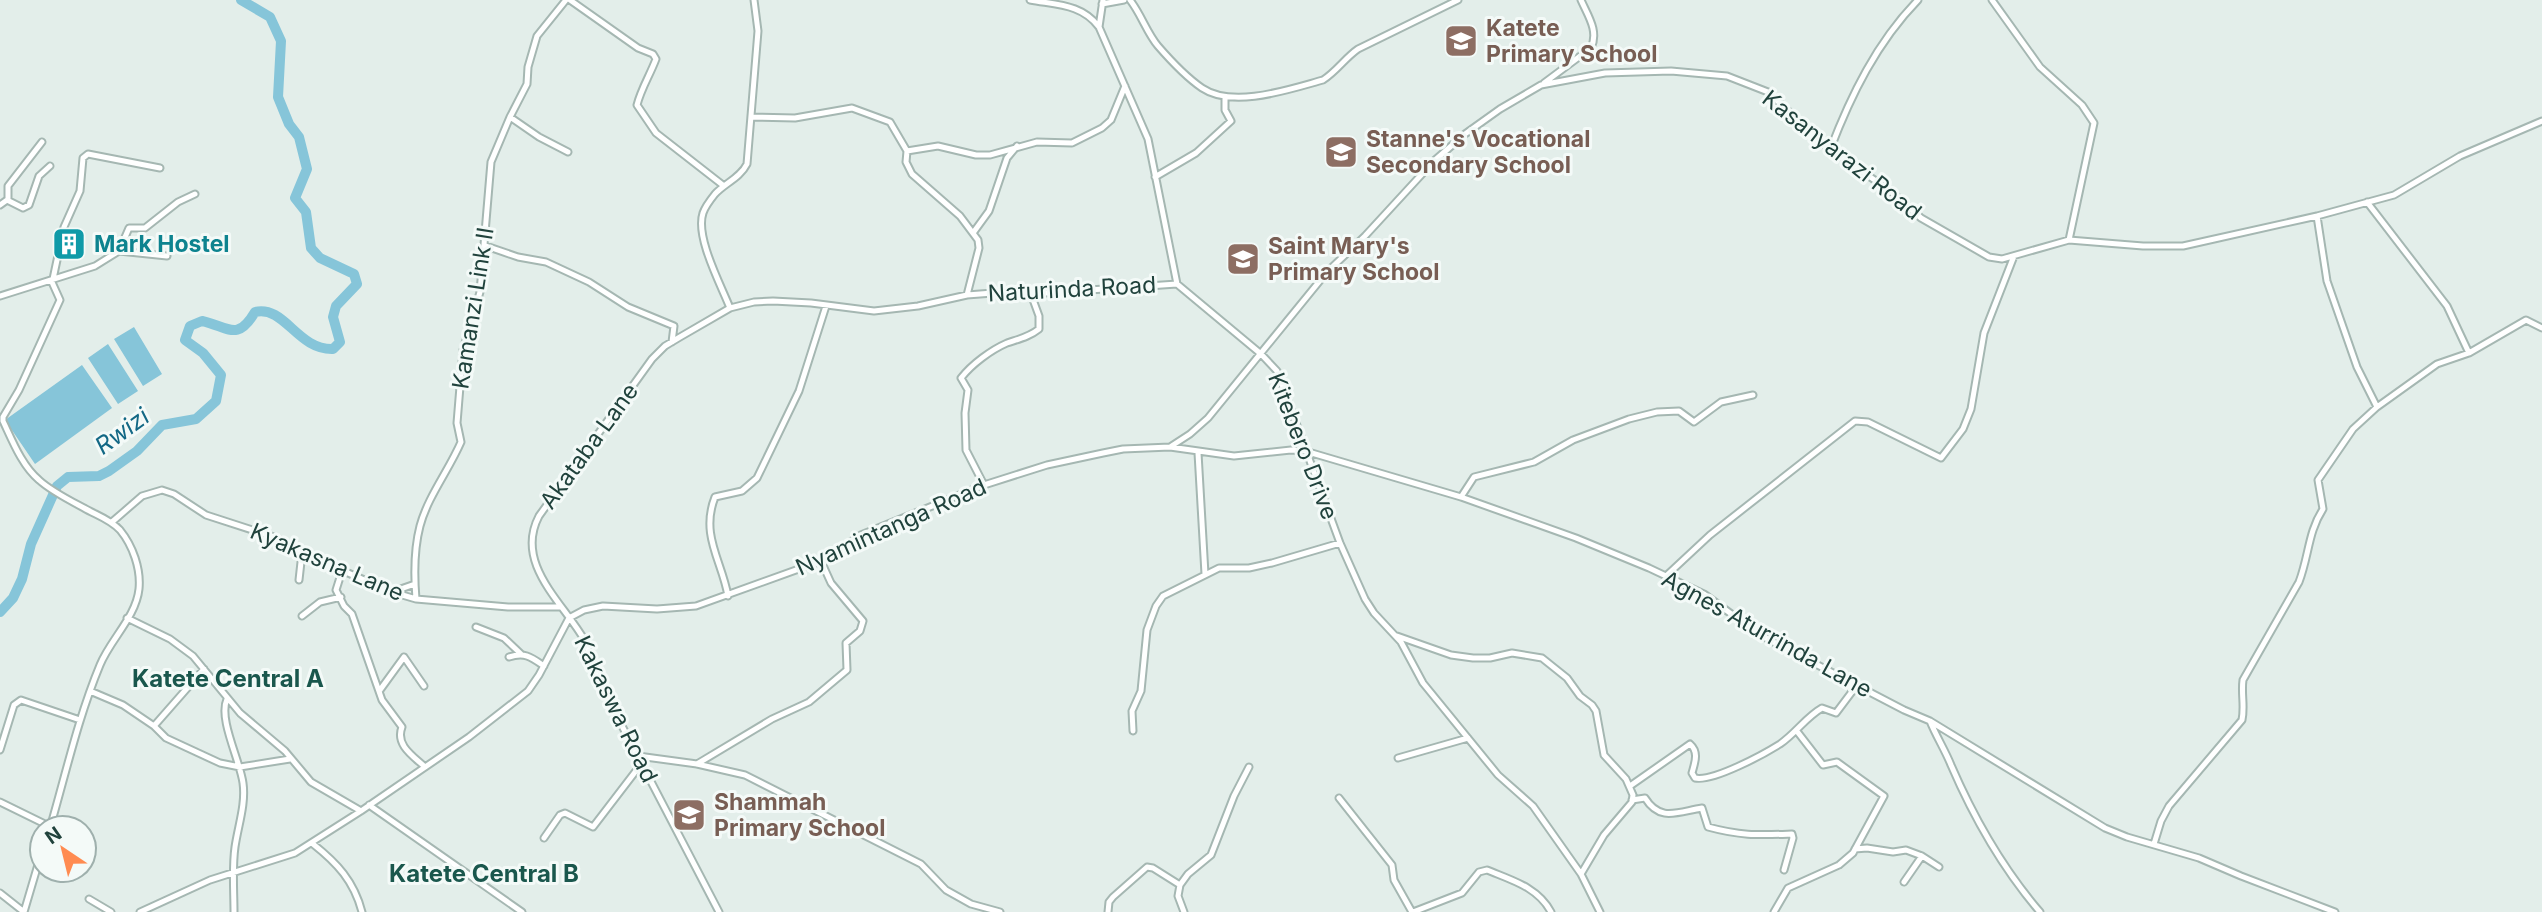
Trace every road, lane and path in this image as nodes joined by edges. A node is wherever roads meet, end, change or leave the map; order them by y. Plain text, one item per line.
1 (568, 0) edge
2 (754, 0) edge
3 (1030, 0) edge
4 (1124, 0) edge
5 (1130, 0) edge
6 (1458, 0) edge
7 (1581, 0) edge
8 (1918, 0) edge
9 (1992, 0) edge
10 (1102, 2) edge
11 (1099, 27) junction
12 (1541, 85) junction
13 (1125, 86) junction
14 (1226, 97) junction
15 (510, 117) junction
16 (752, 117) junction
17 (2542, 121) edge
18 (41, 142) dead end
19 (1017, 146) junction
20 (1830, 150) junction
21 (907, 151) junction
22 (568, 152) dead end
23 (50, 166) dead end
24 (160, 168) dead end
25 (1156, 177) junction
26 (724, 186) junction
27 (195, 194) dead end
28 (8, 200) junction
29 (2367, 202) junction
30 (0, 205) edge
31 (2317, 216) junction
32 (973, 233) junction
33 (2069, 240) junction
34 (486, 246) junction
35 (119, 251) junction
36 (167, 256) dead end
37 (2015, 256) junction
38 (52, 279) junction
39 (1177, 284) junction
40 (1031, 294) junction
41 (967, 295) junction
42 (0, 296) edge
43 (826, 306) junction
44 (730, 308) junction
45 (2542, 328) edge
46 (672, 342) junction
47 (2469, 353) junction
48 (1261, 354) junction
49 (1753, 396) dead end
50 (2377, 407) junction
51 (1170, 447) junction
52 (1306, 451) junction
53 (1198, 453) junction
54 (984, 485) junction
55 (1461, 498) junction
56 (112, 522) junction
57 (1340, 543) junction
58 (310, 554) junction
59 (821, 561) junction
60 (342, 571) junction
61 (1205, 574) junction
62 (1666, 576) junction
63 (299, 580) dead end
64 (415, 583) junction
65 (392, 592) junction
66 (728, 596) junction
67 (341, 597) junction
68 (416, 598) junction
69 (560, 607) junction
70 (302, 616) dead end
71 (127, 618) junction
72 (569, 618) junction
73 (476, 627) dead end
74 (1395, 635) junction
75 (521, 653) junction
76 (509, 657) dead end
77 (544, 666) junction
78 (204, 669) junction
79 (1857, 685) junction
80 (424, 686) dead end
81 (90, 691) junction
82 (380, 691) junction
83 (227, 699) junction
84 (80, 720) junction
85 (1930, 721) junction
86 (153, 726) junction
87 (1796, 730) junction
88 (1133, 731) dead end
89 (1468, 738) junction
90 (0, 750) edge
91 (639, 756) junction
92 (1398, 758) dead end
93 (290, 759) junction
94 (642, 763) junction
95 (697, 764) junction
96 (240, 767) junction
97 (425, 767) junction
98 (1249, 767) dead end
99 (1630, 786) junction
100 (1339, 798) dead end
101 (1632, 800) junction
102 (0, 802) edge
103 (369, 805) junction
104 (361, 811) junction
105 (55, 814) edge
106 (28, 816) edge
107 (544, 838) dead end
108 (313, 844) junction
109 (2154, 844) junction
110 (1855, 849) junction
111 (1922, 856) junction
112 (1939, 867) dead end
113 (1784, 870) dead end
114 (234, 871) junction
115 (1581, 874) junction
116 (1904, 881) dead end
117 (32, 884) edge
118 (1180, 885) junction
119 (0, 893) edge
120 (89, 899) dead end
121 (24, 912) edge
122 (111, 912) edge
123 (140, 912) edge
124 (234, 912) edge
125 (362, 912) edge
126 (522, 912) edge
127 (719, 912) edge
128 (1000, 912) edge
129 (1108, 912) edge
130 (1184, 912) edge
131 (1413, 912) edge
132 (1551, 912) edge
133 (1600, 912) edge
134 (1774, 912) edge
135 (2040, 912) edge
136 (2335, 912) edge

1 - 15 street, Kamanzi Link II
1 - 26 street
2 - 16 street
3 - 11 street
4 - 10 street
5 - 14 street
6 - 14 street
7 - 12 street
8 - 20 street
9 - 33 street
10 - 11 street
11 - 13 street
12 - 20 street, Kasanyarazi Road
12 - 48 street, Kasanyarazi Road
13 - 19 street
13 - 25 street
14 - 25 street
15 - 22 street
15 - 34 street, Kamanzi Link II
16 - 21 street
16 - 26 street
17 - 29 street, Kasanyarazi Road
18 - 28 street
19 - 21 street
19 - 32 street
20 - 37 street, Kasanyarazi Road
21 - 32 street
23 - 28 street
24 - 38 street
25 - 39 street
26 - 44 street
27 - 35 street
28 - 30 street
29 - 31 street, Kasanyarazi Road
29 - 47 street
31 - 33 street, Kasanyarazi Road
31 - 50 street
32 - 41 street
33 - 37 street, Kasanyarazi Road
34 - 46 street
34 - 64 street, Kamanzi Link II
35 - 36 street
35 - 38 street
37 - 62 street
38 - 42 street
38 - 56 street
39 - 40 street, Naturinda Road
39 - 48 street, Kitebero Drive
40 - 41 street, Naturinda Road
40 - 54 street
41 - 43 street, Naturinda Road
43 - 44 street, Akataba Lane
43 - 66 street
44 - 46 street, Akataba Lane
45 - 47 street
46 - 69 street, Akataba Lane
47 - 50 street
48 - 51 street
48 - 52 street, Kitebero Drive
49 - 55 street
50 - 109 street
51 - 53 street, Agnes Aturrinda Lane
51 - 54 street, Nyamintanga Road
52 - 53 street, Agnes Aturrinda Lane
52 - 55 street, Agnes Aturrinda Lane
52 - 57 street, Kitebero Drive
53 - 61 street
54 - 59 street, Nyamintanga Road
55 - 62 street, Agnes Aturrinda Lane
56 - 58 street, Kyakasna Lane
56 - 71 street
57 - 61 street
57 - 74 street, Kitebero Drive
58 - 60 street, Kyakasna Lane
58 - 63 street
59 - 66 street, Nyamintanga Road
59 - 95 street
60 - 65 street, Kyakasna Lane
60 - 67 street
61 - 88 street
62 - 79 street, Agnes Aturrinda Lane
64 - 65 street
64 - 68 street, Kamanzi Link II
65 - 68 street, Kyakasna Lane
66 - 72 street, Nyamintanga Road
67 - 70 street
67 - 82 street
68 - 69 street, Kyakasna Lane
69 - 72 street, Akataba Lane
71 - 78 street
71 - 81 street
72 - 77 street
72 - 91 street, Kakaswa Road
73 - 75 street
74 - 89 street, Kitebero Drive
74 - 99 street
75 - 76 street
75 - 77 street
77 - 97 street
78 - 83 street
78 - 86 street
79 - 85 street, Agnes Aturrinda Lane
79 - 87 street
80 - 82 street
81 - 84 street
81 - 86 street
82 - 97 street
83 - 93 street
83 - 96 street
84 - 90 street
84 - 105 street
85 - 109 street, Agnes Aturrinda Lane
85 - 135 street
86 - 96 street
87 - 99 street
87 - 110 street
89 - 92 street
89 - 115 street, Kitebero Drive
91 - 94 street, Kakaswa Road
91 - 95 street
93 - 96 street
93 - 104 street
94 - 107 street
94 - 127 street, Kakaswa Road
95 - 128 street
96 - 114 street
97 - 103 street
98 - 118 street
99 - 101 street
100 - 131 street
101 - 113 street
101 - 115 street
102 - 106 street
103 - 104 street
103 - 126 street
104 - 108 street
108 - 114 street
108 - 125 street
109 - 136 street, Agnes Aturrinda Lane
110 - 111 street
110 - 134 street
111 - 112 street
111 - 116 street
114 - 123 street
114 - 124 street
115 - 133 street, Kitebero Drive
117 - 121 street
118 - 129 street
118 - 130 street
119 - 121 street
120 - 122 street
131 - 132 street

